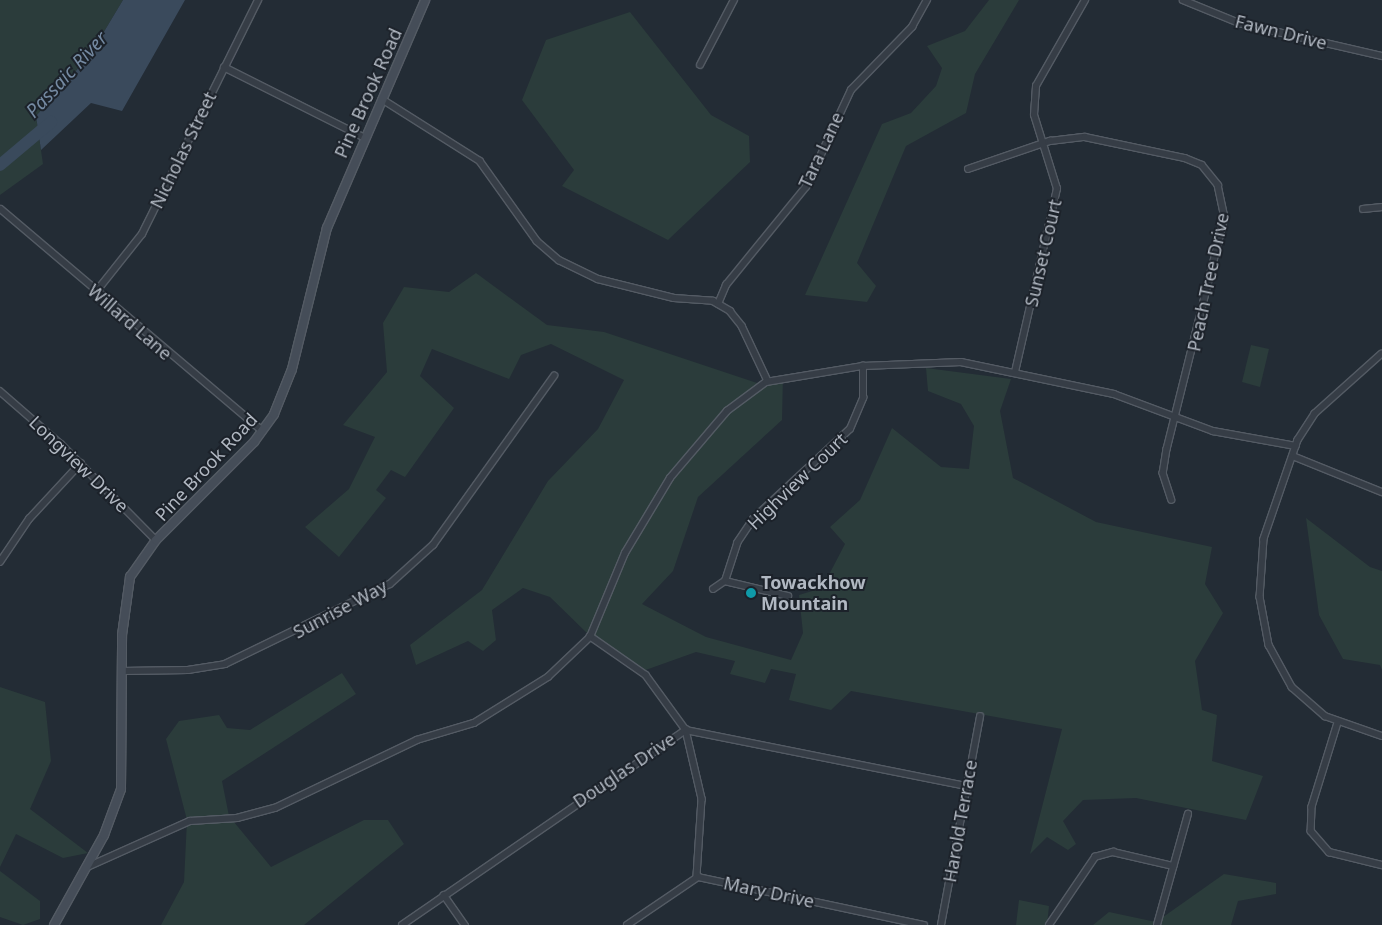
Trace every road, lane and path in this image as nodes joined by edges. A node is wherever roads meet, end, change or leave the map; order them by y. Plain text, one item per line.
1 (258, 0) edge
2 (425, 0) edge
3 (734, 0) edge
4 (927, 0) edge
5 (1085, 0) edge
6 (1183, 0) edge
7 (1382, 56) edge
8 (700, 65) dead end
9 (224, 67) junction
10 (382, 99) junction
11 (365, 138) junction
12 (1042, 144) junction
13 (968, 169) dead end
14 (1382, 207) edge
15 (0, 209) edge
16 (1364, 209) dead end
17 (96, 292) junction
18 (718, 304) junction
19 (1382, 354) edge
20 (864, 366) junction
21 (1015, 372) junction
22 (554, 376) dead end
23 (768, 381) junction
24 (0, 391) edge
25 (1177, 419) junction
26 (263, 431) junction
27 (1296, 446) junction
28 (1293, 456) junction
29 (81, 463) junction
30 (1382, 492) edge
31 (1172, 500) dead end
32 (156, 540) junction
33 (2, 552) edge
34 (0, 562) edge
35 (725, 581) junction
36 (713, 589) dead end
37 (788, 596) dead end
38 (590, 636) junction
39 (122, 670) junction
40 (980, 717) dead end
41 (1338, 722) junction
42 (686, 730) junction
43 (1382, 736) edge
44 (966, 786) junction
45 (1188, 814) dead end
46 (1382, 865) edge
47 (1173, 866) junction
48 (85, 868) junction
49 (697, 877) junction
50 (444, 895) junction
51 (54, 925) edge
52 (402, 925) edge
53 (465, 925) edge
54 (627, 925) edge
55 (924, 925) edge
56 (941, 925) edge
57 (1049, 925) edge
58 (1157, 925) edge

1 - 9 street, Nicholas Street
2 - 10 street, Pine Brook Road
3 - 8 street
4 - 18 street, Tara Lane
5 - 12 street, Sunset Court
6 - 7 street, Fawn Drive
9 - 11 street
9 - 17 street, Nicholas Street
10 - 11 street, Pine Brook Road
10 - 18 street
11 - 26 street, Pine Brook Road
12 - 13 street, Peach Tree Drive
12 - 21 street, Sunset Court
12 - 25 street, Peach Tree Drive
14 - 16 street
15 - 17 street, Willard Lane
17 - 26 street, Willard Lane
18 - 23 street
19 - 27 street
20 - 21 street
20 - 23 street
20 - 35 street, Highview Court
21 - 25 street
22 - 39 street, Sunrise Way
23 - 38 street
24 - 29 street, Longview Drive
25 - 27 street
25 - 31 street, Peach Tree Drive
26 - 32 street, Pine Brook Road
27 - 28 street
28 - 30 street
28 - 41 street
29 - 32 street, Longview Drive
29 - 33 street
32 - 39 street, Pine Brook Road
33 - 34 street
35 - 36 street
35 - 37 street
38 - 42 street
38 - 48 street
39 - 48 street, Pine Brook Road
40 - 44 street, Harold Terrace
41 - 43 street
41 - 46 street
42 - 44 street, Douglas Drive
42 - 49 street
42 - 50 street, Douglas Drive
44 - 56 street, Harold Terrace
45 - 47 street
47 - 57 street
47 - 58 street
48 - 51 street, Pine Brook Road
49 - 54 street
49 - 55 street, Mary Drive
50 - 52 street, Douglas Drive
50 - 53 street

